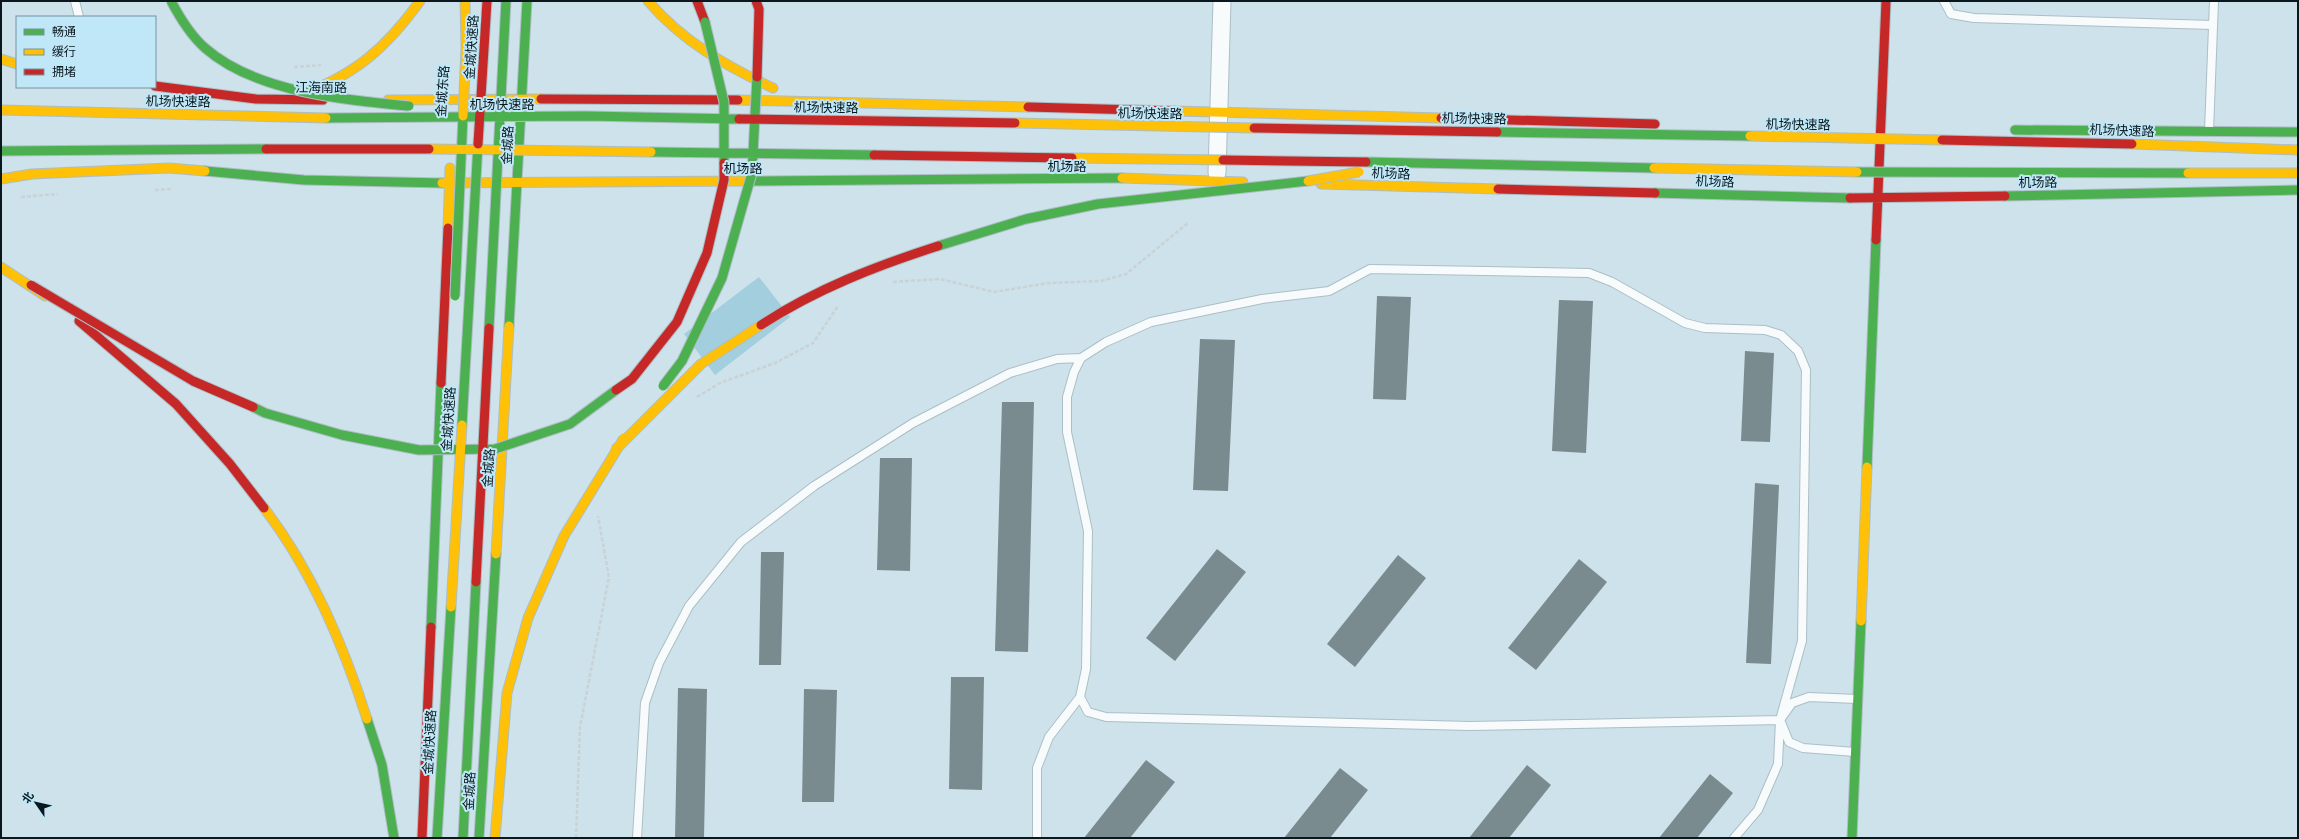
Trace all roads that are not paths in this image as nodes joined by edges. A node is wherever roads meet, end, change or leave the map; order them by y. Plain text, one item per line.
1 (75, 1) edge
2 (172, 1) edge
3 (420, 1) edge
4 (461, 1) edge
5 (465, 1) edge
6 (487, 1) edge
7 (506, 1) edge
8 (526, 1) edge
9 (648, 1) edge
10 (697, 1) edge
11 (756, 1) edge
12 (1222, 1) edge
13 (1886, 1) edge
14 (1944, 1) edge
15 (2214, 1) edge
16 (79, 16) edge
17 (2213, 26) junction
18 (1, 59) edge
19 (16, 64) edge
20 (156, 86) edge
21 (287, 100) junction
22 (455, 100) junction
23 (522, 100) junction
24 (810, 101) junction
25 (1, 110) edge
26 (1220, 113) junction
27 (586, 116) junction
28 (1668, 124) dead end
29 (1779, 127) dead end
30 (1882, 129) junction
31 (1906, 129) dead end
32 (2002, 130) dead end
33 (2209, 132) junction
34 (2298, 132) edge
35 (2298, 150) edge
36 (1, 151) edge
37 (1408, 163) junction
38 (2298, 173) edge
39 (1, 179) edge
40 (1216, 181) junction
41 (518, 182) junction
42 (449, 183) junction
43 (2298, 190) edge
44 (1879, 199) junction
45 (1, 267) edge
46 (32, 285) junction
47 (454, 304) dead end
48 (1081, 358) junction
49 (451, 439) dead end
50 (615, 450) junction
51 (446, 671) junction
52 (1080, 697) junction
53 (1858, 699) junction
54 (1780, 720) junction
55 (1856, 752) junction
56 (394, 838) edge
57 (422, 838) edge
58 (436, 838) edge
59 (463, 838) edge
60 (479, 838) edge
61 (495, 838) edge
62 (637, 838) edge
63 (1037, 838) edge
64 (1734, 838) edge
65 (1852, 838) edge

1 - 16 lane
2 - 27 main road, bridge
3 - 21 main road
4 - 22 main road, 金城东路
5 - 47 main road, bridge
6 - 51 main road, 金城快速路, bridge
7 - 59 main road, bridge
8 - 23 main road
9 - 24 main road
10 - 46 main road, bridge
11 - 50 main road, bridge
12 - 26 street
13 - 30 main road
14 - 17 lane
15 - 17 lane
17 - 33 lane
18 - 19 main road
20 - 21 main road, 江海南路
21 - 22 main road, 江海南路
22 - 23 main road, 江海南路
22 - 42 main road, 金城东路
23 - 24 main road, 江海南路
23 - 41 main road, 金城路
24 - 26 main road, 江海南路
25 - 27 main road, 机场快速路, bridge
26 - 28 main road, 江海南路
26 - 40 street
27 - 35 main road, 机场快速路, bridge
29 - 30 main road
30 - 31 main road
30 - 44 main road
32 - 33 main road
33 - 34 main road
36 - 37 main road, bridge
37 - 38 main road, bridge
37 - 50 main road, bridge
39 - 42 main road
40 - 41 main road, 机场路
40 - 44 main road, 机场路
41 - 42 main road, 机场路
41 - 60 main road, 金城路
42 - 57 main road
43 - 44 main road, 机场路
44 - 53 main road
45 - 46 main road
46 - 56 main road, bridge
48 - 52 lane
48 - 54 lane
48 - 62 lane
49 - 51 main road, bridge
50 - 61 main road, bridge
51 - 58 main road, 金城快速路, bridge
52 - 54 lane
52 - 63 lane
53 - 54 lane
53 - 55 main road
54 - 55 lane
54 - 64 lane
55 - 65 main road

